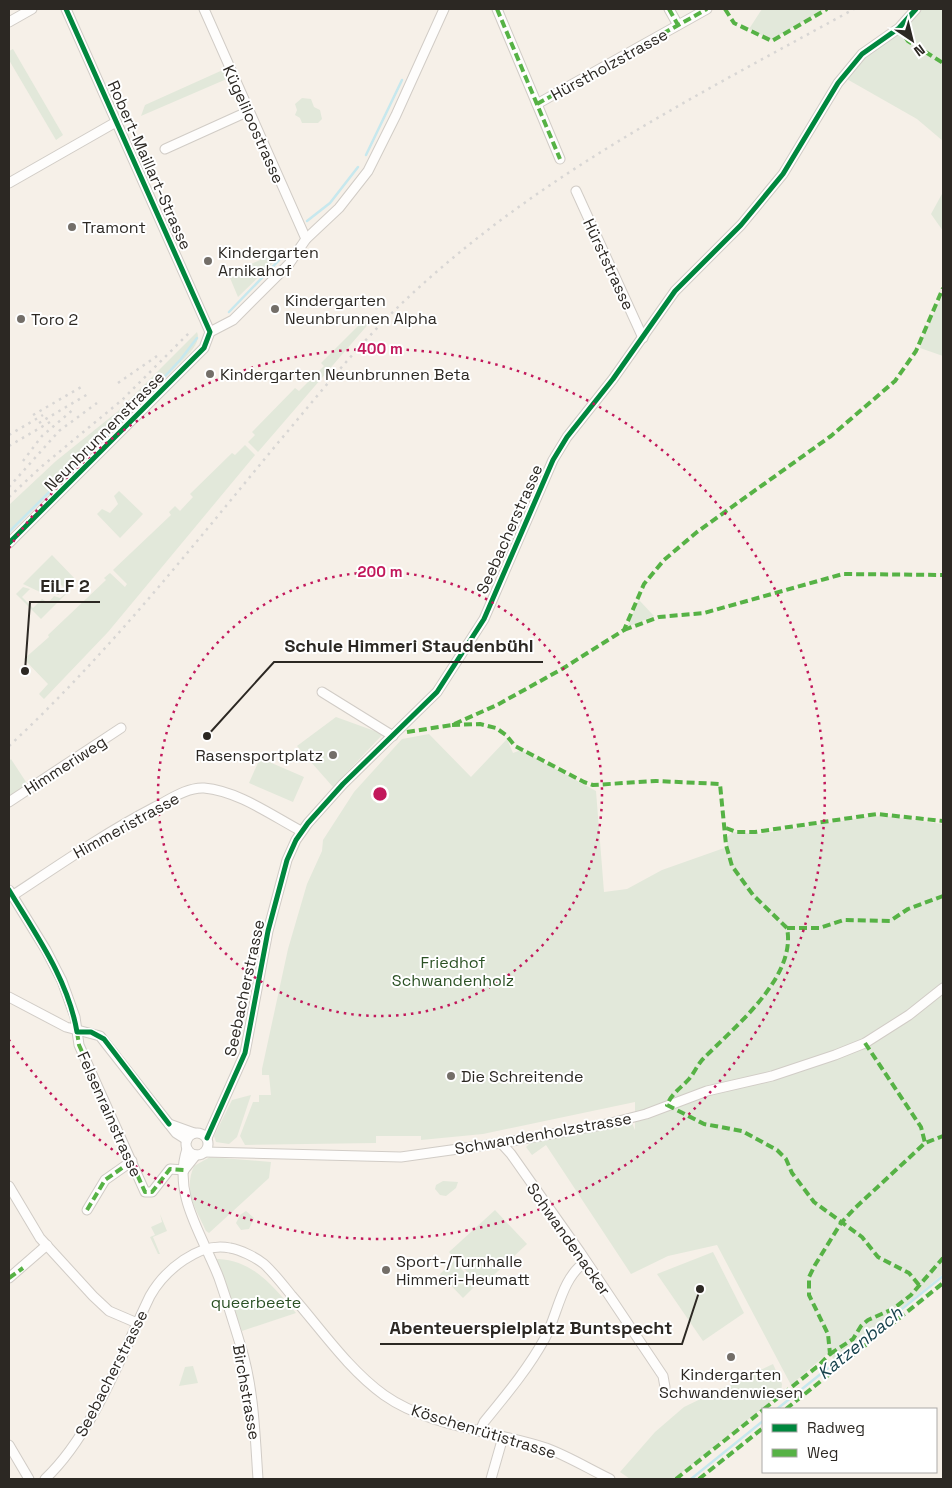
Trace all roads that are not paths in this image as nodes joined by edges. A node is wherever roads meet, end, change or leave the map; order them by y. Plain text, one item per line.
1 (32, 9) edge
2 (66, 9) edge
3 (204, 9) edge
4 (444, 9) edge
5 (496, 9) edge
6 (669, 9) edge
7 (707, 9) edge
8 (916, 9) edge
9 (20, 11) edge
10 (9, 22) edge
11 (678, 25) junction
12 (538, 104) junction
13 (249, 111) junction
14 (116, 122) junction
15 (165, 149) dead end
16 (560, 159) dead end
17 (9, 183) edge
18 (576, 191) dead end
19 (306, 239) junction
20 (210, 332) junction
21 (643, 338) junction
22 (9, 543) edge
23 (322, 692) dead end
24 (120, 728) dead end
25 (393, 736) junction
26 (9, 802) edge
27 (301, 832) junction
28 (10, 893) edge
29 (943, 988) edge
30 (9, 997) edge
31 (77, 1032) junction
32 (221, 1108) junction
33 (169, 1124) junction
34 (196, 1133) junction
35 (501, 1143) junction
36 (187, 1145) junction
37 (204, 1147) junction
38 (132, 1161) junction
39 (184, 1170) junction
40 (9, 1186) edge
41 (87, 1210) dead end
42 (47, 1244) junction
43 (206, 1250) junction
44 (585, 1262) junction
45 (9, 1278) edge
46 (136, 1323) junction
47 (664, 1387) dead end
48 (480, 1431) junction
49 (502, 1437) junction
50 (9, 1445) edge
51 (29, 1479) edge
52 (45, 1479) edge
53 (258, 1479) edge
54 (490, 1479) edge
55 (610, 1479) edge

1 - 9 street
2 - 14 street, Robert-Maillart-Strasse
3 - 13 street, Kügeliloostrasse
4 - 19 street
5 - 12 street
6 - 11 street
7 - 11 street, Hürstholzstrasse
8 - 21 street, Seebacherstrasse
9 - 10 street
11 - 12 street, Hürstholzstrasse
12 - 16 street
13 - 15 street
13 - 19 street, Kügeliloostrasse
14 - 17 street
14 - 20 street, Robert-Maillart-Strasse
18 - 21 street, Hürststrasse
19 - 20 street
20 - 22 street, Neunbrunnenstrasse
21 - 25 street, Seebacherstrasse
23 - 25 street
24 - 26 street, Himmeriweg
25 - 27 street, Seebacherstrasse
27 - 28 street, Himmeristrasse
27 - 32 street, Seebacherstrasse
28 - 31 street
29 - 35 street, Schwandenholzstrasse
30 - 31 street, Felsenrainstrasse
31 - 33 street
31 - 38 street, Felsenrainstrasse
32 - 34 street, Seebacherstrasse
32 - 37 street, Seebacherstrasse
33 - 34 street
33 - 36 street
34 - 36 street, Seebacherstrasse
34 - 37 street
35 - 37 street, Schwandenholzstrasse
35 - 44 street, Schwandenacker
36 - 37 street
36 - 39 street
37 - 39 street, Seebacherstrasse
38 - 39 street, Felsenrainstrasse
38 - 41 street
39 - 43 street
40 - 42 street
42 - 45 street
42 - 46 street
43 - 46 street, Seebacherstrasse
43 - 48 street, Köschenrütistrasse
43 - 53 street, Birchstrasse
44 - 47 street, Schwandenacker
44 - 48 street
46 - 52 street, Seebacherstrasse
48 - 49 street, Köschenrütistrasse
49 - 54 street
49 - 55 street, Köschenrütistrasse
50 - 51 street

